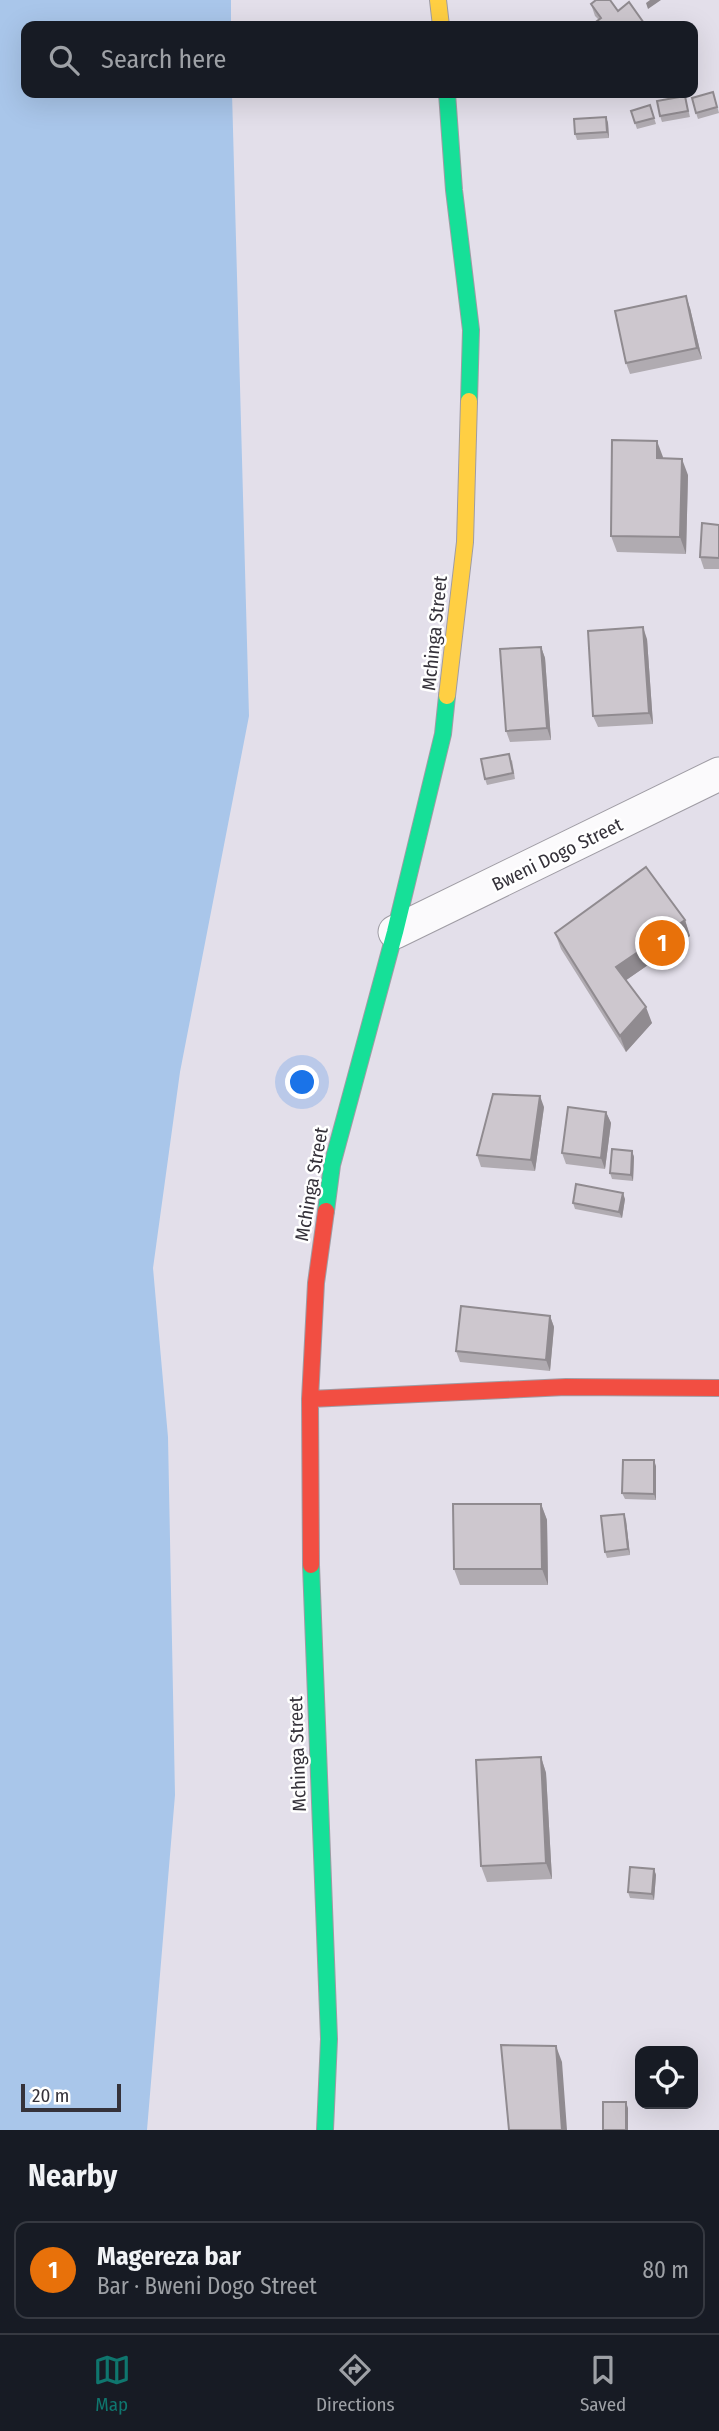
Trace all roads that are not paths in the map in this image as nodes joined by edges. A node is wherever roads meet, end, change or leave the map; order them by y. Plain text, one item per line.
1 (438, 0) edge
2 (440, 21) edge
3 (447, 98) edge
4 (719, 774) edge
5 (395, 932) junction
6 (719, 1388) edge
7 (310, 1399) junction
8 (326, 2130) edge

1 - 2 main road
3 - 5 main road, Mchinga Street
4 - 5 street, Bweni Dogo Street
5 - 7 main road, Mchinga Street
6 - 7 main road
7 - 8 main road, Mchinga Street

